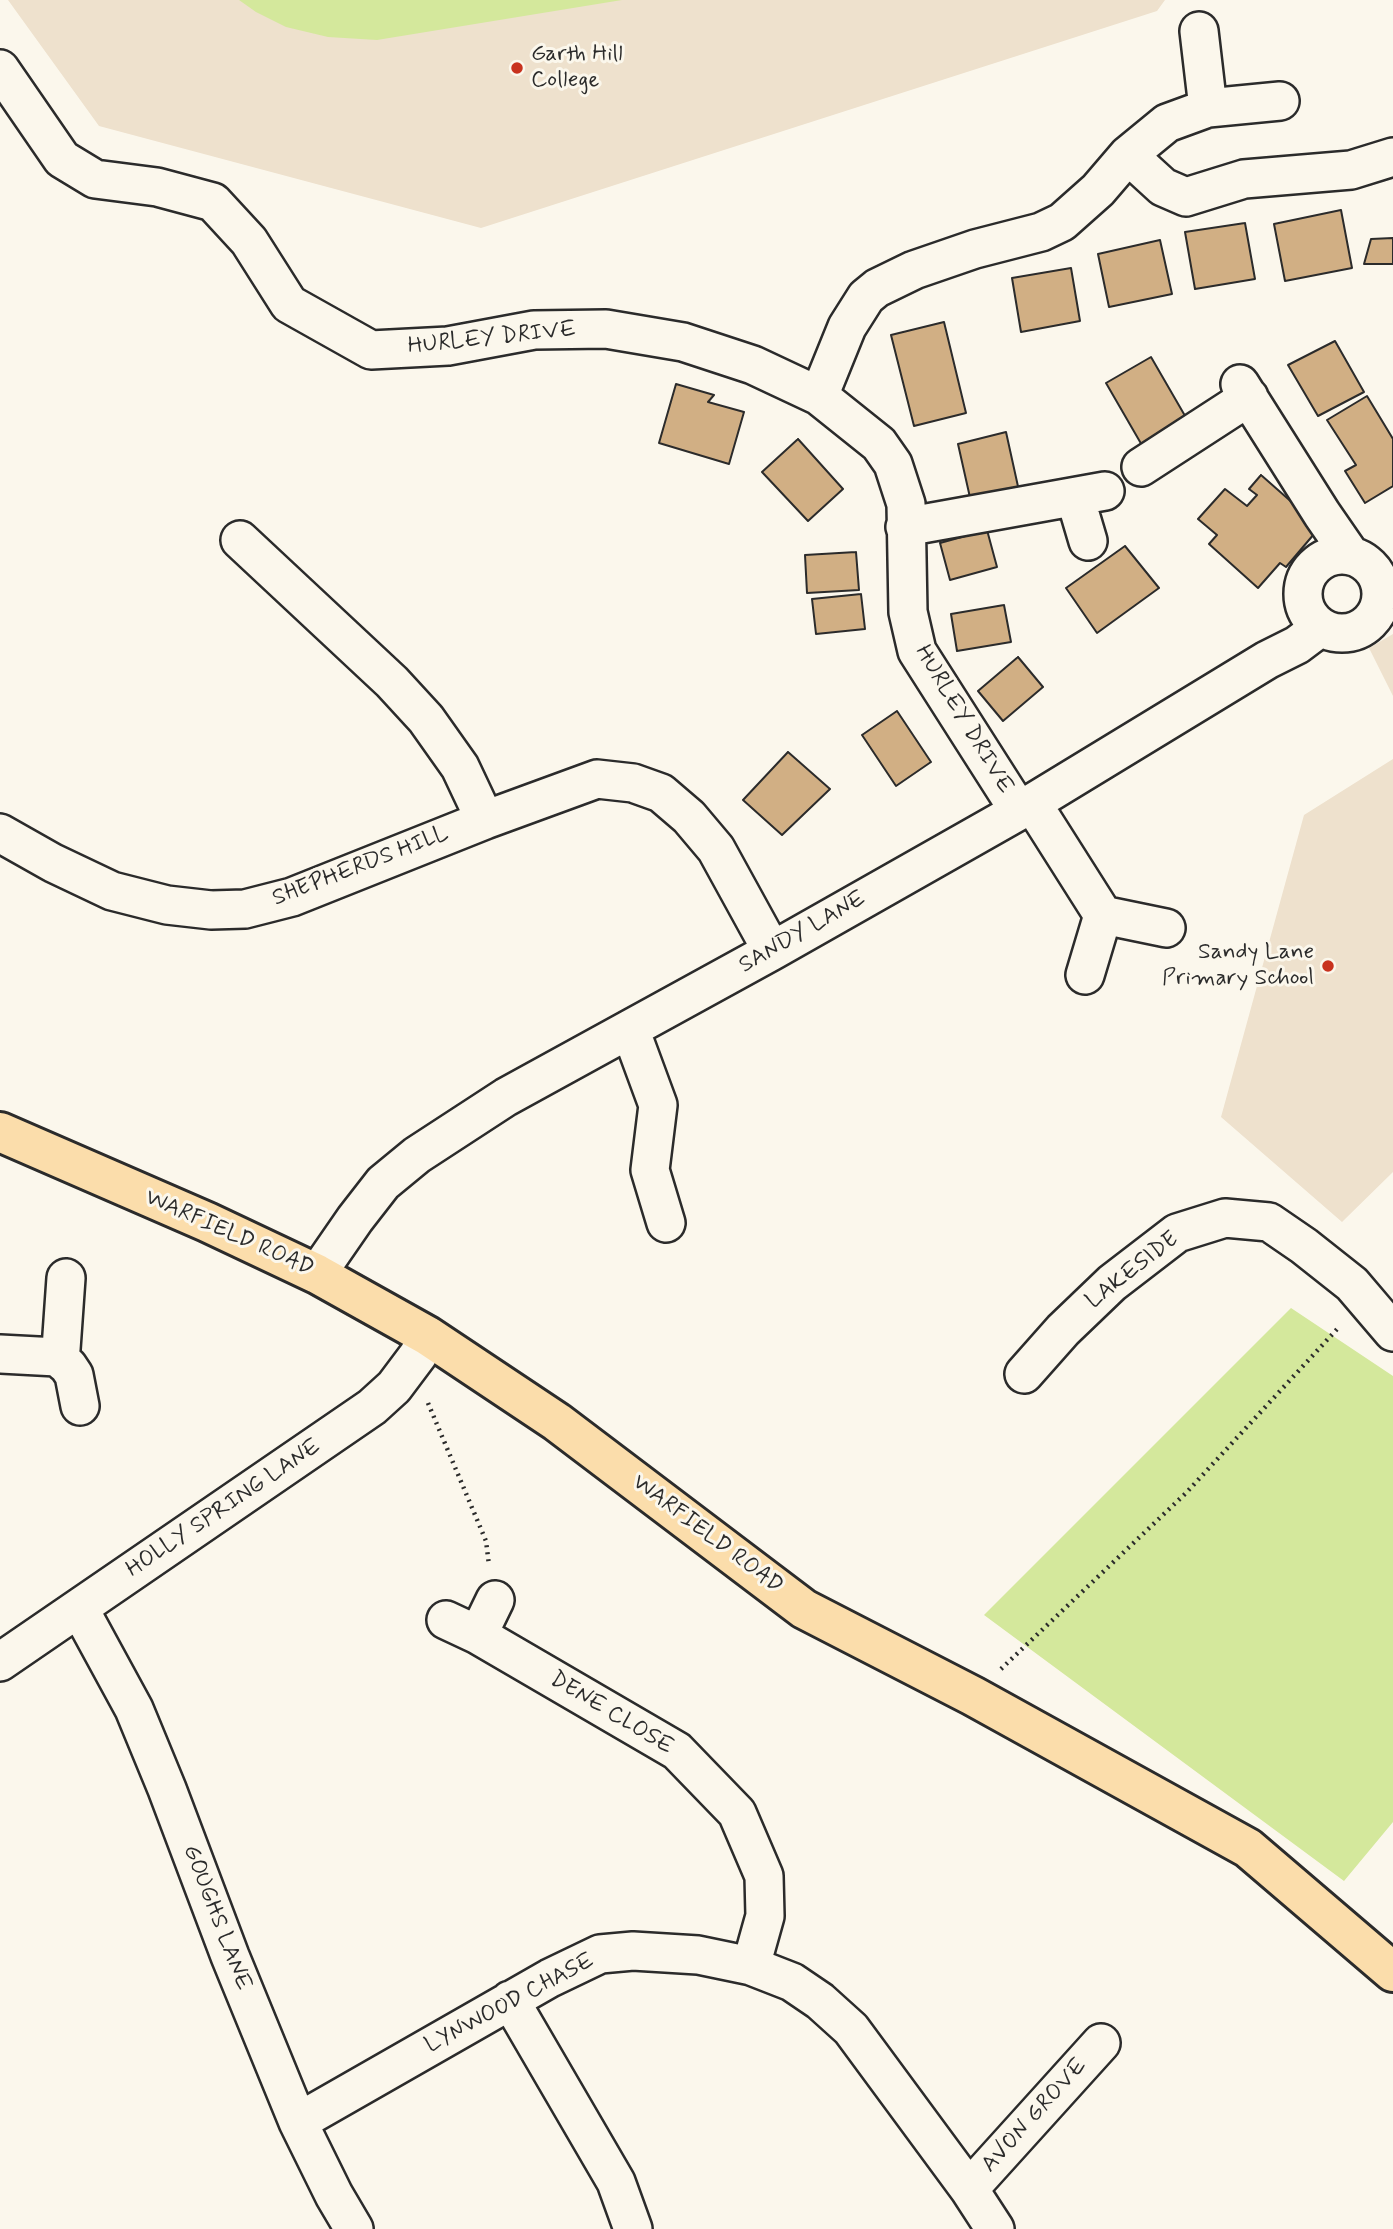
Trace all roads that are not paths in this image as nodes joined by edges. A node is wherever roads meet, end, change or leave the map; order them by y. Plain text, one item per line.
1 (1199, 31) dead end
2 (0, 69) edge
3 (1280, 101) dead end
4 (1208, 108) junction
5 (1128, 155) junction
6 (1393, 157) edge
7 (819, 396) junction
8 (1141, 467) dead end
9 (905, 527) junction
10 (240, 540) dead end
11 (1088, 541) dead end
12 (1351, 556) junction
13 (1386, 583) edge
14 (1321, 627) junction
15 (1025, 807) junction
16 (485, 820) junction
17 (0, 833) edge
18 (1103, 915) junction
19 (1166, 928) dead end
20 (772, 951) junction
21 (1085, 975) dead end
22 (630, 1029) junction
23 (0, 1132) edge
24 (666, 1223) dead end
25 (317, 1274) junction
26 (66, 1278) dead end
27 (1393, 1332) edge
28 (428, 1336) junction
29 (0, 1354) edge
30 (57, 1357) junction
31 (1024, 1374) dead end
32 (80, 1406) dead end
33 (495, 1600) road end
34 (79, 1608) junction
35 (0, 1662) edge
36 (751, 1966) junction
37 (1393, 1972) edge
38 (510, 2000) junction
39 (1101, 2043) dead end
40 (298, 2122) junction
41 (969, 2189) junction
42 (354, 2229) edge
43 (633, 2229) edge
44 (995, 2229) edge

1 - 4 street
2 - 7 street, HURLEY DRIVE
3 - 4 street
4 - 5 street
5 - 6 street
5 - 7 street
7 - 9 street, HURLEY DRIVE
8 - 12 street
9 - 11 street
9 - 15 street, HURLEY DRIVE
10 - 16 street
12 - 13 street
12 - 14 street
13 - 14 street
14 - 15 street, SANDY LANE
15 - 18 street, HURLEY DRIVE
15 - 20 street, SANDY LANE
16 - 17 street, SHEPHERDS HILL
16 - 20 street, SHEPHERDS HILL
18 - 19 street
18 - 21 street
20 - 22 street, SANDY LANE
22 - 24 street
22 - 25 street, SANDY LANE
23 - 25 main road, WARFIELD ROAD
25 - 28 main road, WARFIELD ROAD
26 - 30 street
27 - 31 street, LAKESIDE
28 - 34 street, HOLLY SPRING LANE
28 - 37 main road, WARFIELD ROAD
29 - 30 street
30 - 32 street
33 - 36 street, DENE CLOSE
34 - 35 street, HOLLY SPRING LANE
34 - 40 street, GOUGHS LANE
36 - 38 street, LYNWOOD CHASE
36 - 41 street, LYNWOOD CHASE
38 - 40 street, LYNWOOD CHASE
38 - 43 street
39 - 41 street, AVON GROVE
40 - 42 street, GOUGHS LANE
41 - 44 street, LYNWOOD CHASE

